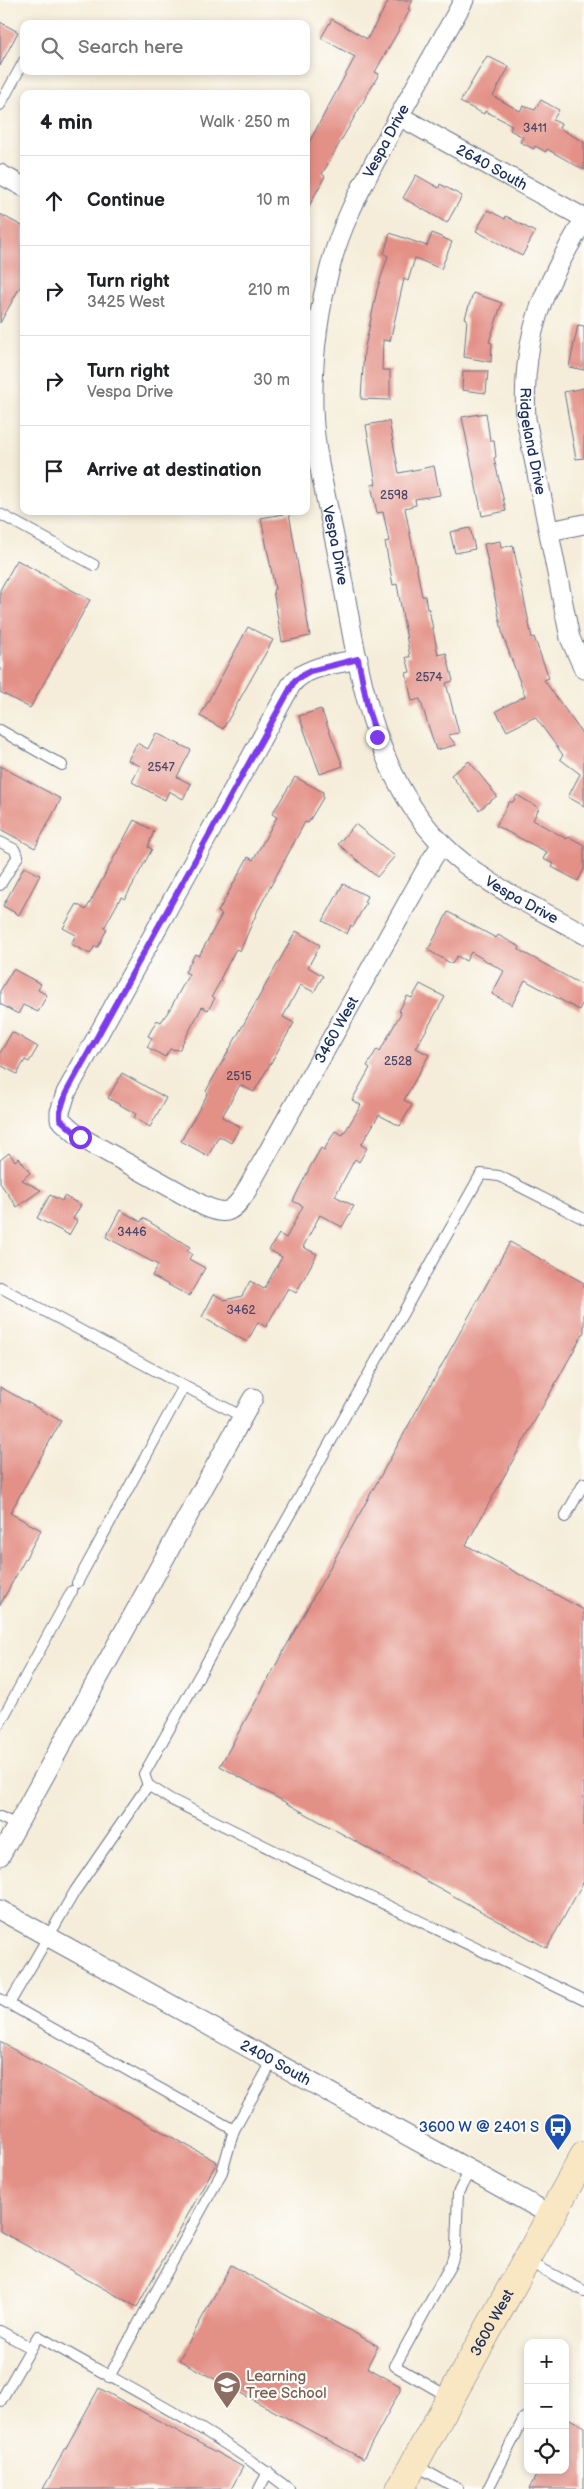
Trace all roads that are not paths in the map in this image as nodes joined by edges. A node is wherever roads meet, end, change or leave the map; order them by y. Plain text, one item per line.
1 (464, 0) edge
2 (20, 68) edge
3 (0, 105) edge
4 (399, 116) junction
5 (0, 174) edge
6 (20, 185) edge
7 (584, 219) edge
8 (314, 293) edge
9 (0, 514) edge
10 (584, 524) edge
11 (550, 531) junction
12 (94, 566) dead end
13 (358, 659) junction
14 (584, 669) edge
15 (0, 730) edge
16 (62, 765) dead end
17 (0, 842) edge
18 (442, 844) junction
19 (0, 885) edge
20 (584, 934) edge
21 (584, 1219) edge
22 (0, 1287) edge
23 (184, 1386) junction
24 (253, 1398) dead end
25 (243, 1416) junction
26 (584, 1483) edge
27 (565, 1517) dead end
28 (0, 1723) edge
29 (148, 1785) junction
30 (0, 1817) edge
31 (17, 1825) junction
32 (0, 1856) edge
33 (0, 1910) edge
34 (49, 1936) junction
35 (584, 2000) edge
36 (4, 2002) edge
37 (273, 2060) junction
38 (234, 2130) junction
39 (584, 2156) edge
40 (470, 2170) junction
41 (551, 2215) junction
42 (526, 2260) junction
43 (584, 2290) edge
44 (0, 2331) edge
45 (31, 2348) junction
46 (109, 2377) junction
47 (451, 2398) junction
48 (0, 2402) edge
49 (524, 2418) dead end
50 (414, 2464) junction
51 (268, 2472) junction
52 (259, 2489) edge
53 (290, 2489) edge
54 (400, 2489) edge
55 (458, 2489) edge
56 (488, 2489) edge

1 - 4 street, Vespa Drive
2 - 3 lane
4 - 7 street, 2640 South
4 - 8 street, Vespa Drive
5 - 6 street
7 - 11 street, Ridgeland Drive
8 - 13 street, Vespa Drive
9 - 12 lane
10 - 11 street
11 - 14 street, Ridgeland Drive
13 - 18 street, Vespa Drive
13 - 18 street, 3460 West
15 - 16 lane
17 - 19 lane
18 - 20 street, Vespa Drive
21 - 29 lane
22 - 23 lane
23 - 25 lane
23 - 28 lane
24 - 25 street
25 - 31 street
26 - 27 lane
29 - 34 lane
29 - 35 lane
30 - 31 lane
31 - 32 street
33 - 34 street, 2400 South
34 - 36 lane
34 - 37 street, 2400 South
36 - 38 lane
37 - 38 lane
37 - 40 street, 2400 South
38 - 46 lane
39 - 41 street, 3600 West
40 - 41 street, 2400 South
40 - 47 lane
41 - 42 street, 3600 West
42 - 43 lane
42 - 47 street, 3600 West
44 - 45 lane
45 - 46 lane
45 - 48 lane
46 - 51 lane
47 - 50 street, 3600 West
49 - 56 lane
50 - 54 street, 3600 West
50 - 55 lane
51 - 52 lane
51 - 53 lane

